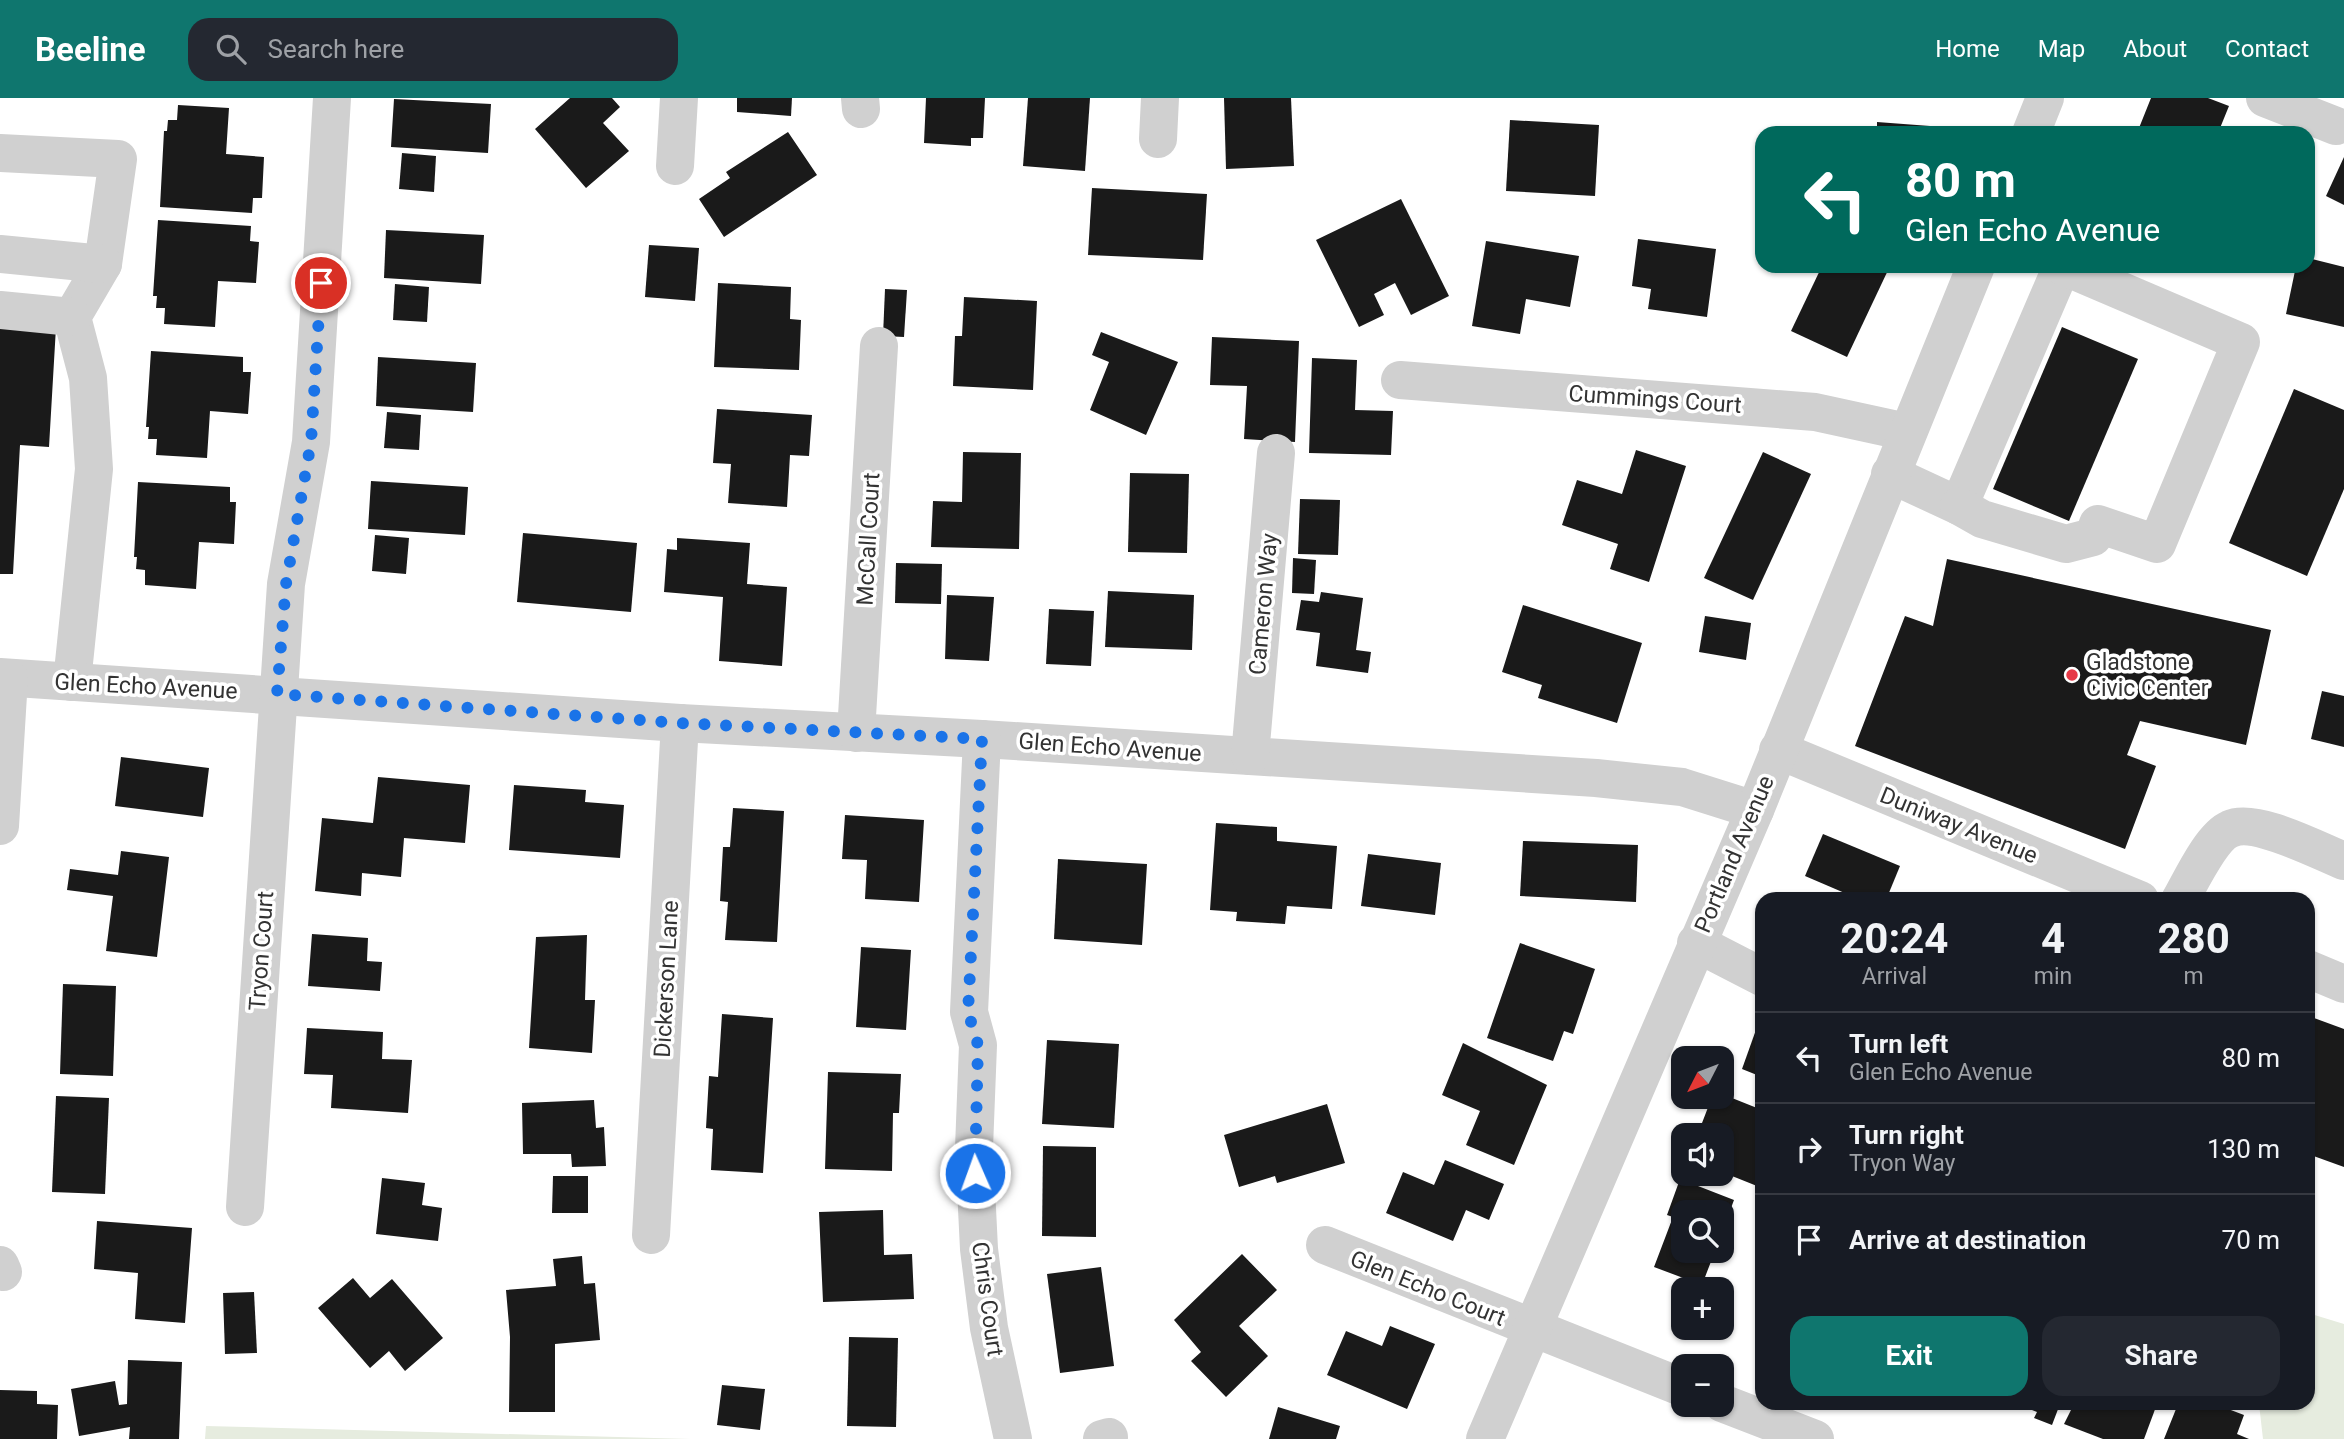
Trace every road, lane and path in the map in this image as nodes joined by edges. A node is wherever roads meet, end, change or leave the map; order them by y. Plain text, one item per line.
1 (332, 98) edge
2 (679, 98) edge
3 (1160, 98) edge
4 (2045, 98) edge
5 (2265, 98) edge
6 (2034, 126) edge
7 (2336, 126) dead end
8 (1158, 139) dead end
9 (0, 153) edge
10 (675, 166) dead end
11 (0, 254) edge
12 (103, 264) junction
13 (1973, 273) edge
14 (2060, 273) edge
15 (2079, 273) edge
16 (0, 310) edge
17 (72, 317) junction
18 (879, 345) dead end
19 (1400, 380) dead end
20 (1907, 432) junction
21 (1276, 453) dead end
22 (1890, 474) junction
23 (1959, 506) junction
24 (5, 678) edge
25 (72, 682) junction
26 (277, 694) junction
27 (680, 723) junction
28 (856, 733) junction
29 (982, 739) junction
30 (1779, 750) junction
31 (1250, 755) junction
32 (1755, 810) junction
33 (0, 826) edge
34 (2344, 861) edge
35 (2121, 892) edge
36 (2185, 892) edge
37 (1696, 943) junction
38 (2315, 972) edge
39 (1755, 973) edge
40 (2344, 984) edge
41 (245, 1207) dead end
42 (651, 1234) dead end
43 (1325, 1245) dead end
44 (1532, 1330) junction
45 (1671, 1383) edge
46 (1734, 1408) edge
47 (1013, 1439) edge
48 (1485, 1439) edge
49 (1815, 1439) edge

1 - 26 street, Tryon Court
2 - 10 street
3 - 8 street
4 - 6 street
5 - 7 street
9 - 12 street
11 - 12 street
12 - 17 street
13 - 20 street, Portland Avenue
14 - 23 street
15 - 23 street
16 - 17 street
17 - 25 street
18 - 28 street, McCall Court
19 - 20 street, Cummings Court
20 - 22 street, Portland Avenue
21 - 31 street, Cameron Way
22 - 23 street
22 - 30 street, Portland Avenue
24 - 25 street, Glen Echo Avenue
24 - 33 street
25 - 26 street, Glen Echo Avenue
26 - 27 street, Glen Echo Avenue
26 - 41 street, Tryon Court
27 - 28 street, Glen Echo Avenue
27 - 42 street, Dickerson Lane
28 - 29 street, Glen Echo Avenue
29 - 31 street, Glen Echo Avenue
29 - 47 street, Chris Court
30 - 32 street, Portland Avenue
30 - 35 street, Duniway Avenue
31 - 32 street, Glen Echo Avenue
32 - 37 street, Portland Avenue
34 - 36 street
37 - 39 street
37 - 44 street, Portland Avenue
38 - 40 street
43 - 44 street, Glen Echo Court
44 - 45 street
44 - 48 street, Portland Avenue
46 - 49 street

